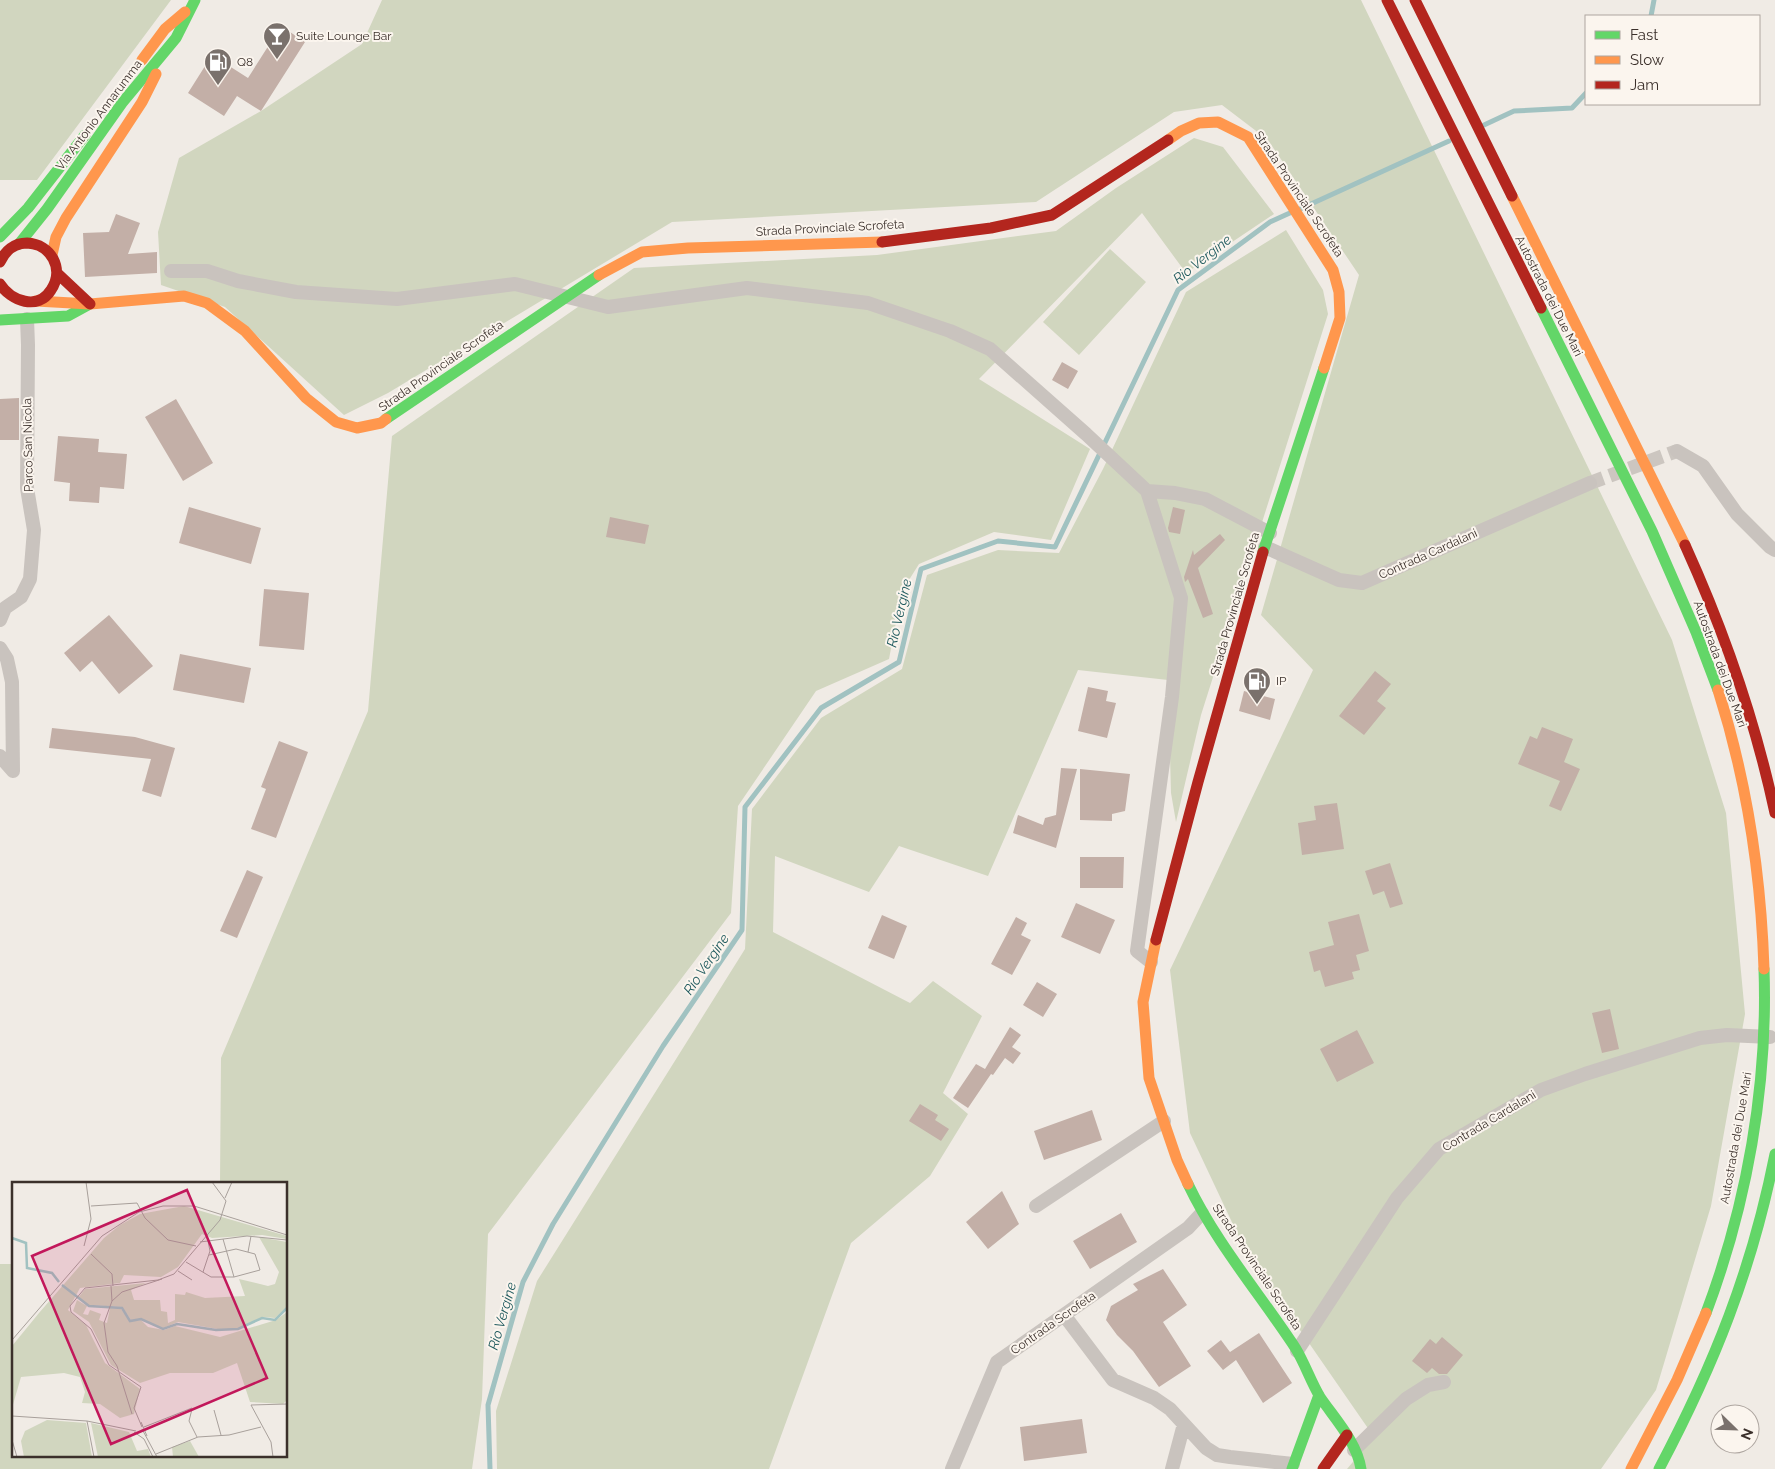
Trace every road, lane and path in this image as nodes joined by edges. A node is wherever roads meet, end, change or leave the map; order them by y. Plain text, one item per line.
1 (1387, 0) edge
2 (1415, 0) edge
3 (193, 3) edge
4 (176, 38) junction
5 (0, 237) edge
6 (19, 244) junction
7 (52, 255) junction
8 (0, 262) edge
9 (171, 271) dead end
10 (57, 273) junction
11 (0, 284) edge
12 (16, 300) junction
13 (36, 301) junction
14 (0, 302) edge
15 (90, 304) junction
16 (27, 318) junction
17 (0, 320) edge
18 (1676, 451) dead end
19 (1590, 483) tunnel mouth
20 (1147, 491) junction
21 (1270, 532) junction
22 (1265, 547) junction
23 (1775, 550) edge
24 (0, 620) edge
25 (0, 648) edge
26 (0, 756) edge
27 (1775, 813) edge
28 (1151, 962) junction
29 (1775, 1037) edge
30 (1164, 1121) junction
31 (1775, 1154) edge
32 (1036, 1206) dead end
33 (1202, 1213) junction
34 (1064, 1315) junction
35 (1297, 1350) junction
36 (1444, 1382) dead end
37 (1319, 1395) junction
38 (1184, 1424) junction
39 (1347, 1435) junction
40 (1354, 1450) junction
41 (1292, 1466) edge
42 (952, 1469) edge
43 (1172, 1469) edge
44 (1323, 1469) edge
45 (1361, 1469) edge
46 (1631, 1469) edge
47 (1659, 1469) edge

1 - 46 main road, Autostrada dei Due Mari
2 - 27 main road, Autostrada dei Due Mari
3 - 4 main road, Via Antonio Annarumma
3 - 5 main road
4 - 6 main road, Via Antonio Annarumma
4 - 7 main road
6 - 7 main road
6 - 8 main road, Via Antonio Annarumma
7 - 10 main road
9 - 20 street
10 - 13 main road
10 - 15 main road
11 - 12 main road
12 - 13 main road, Strada Provinciale Scrofeta
12 - 14 main road, Strada Provinciale Scrofeta
13 - 15 main road, Strada Provinciale Scrofeta
15 - 16 main road
15 - 21 main road, Strada Provinciale Scrofeta
16 - 17 main road
16 - 24 street, Parco San Nicola
18 - 23 street
19 - 22 street, Contrada Cardalani
20 - 21 street
20 - 28 street
21 - 22 main road, Strada Provinciale Scrofeta
22 - 28 main road, Strada Provinciale Scrofeta
25 - 26 street
28 - 30 main road, Strada Provinciale Scrofeta
29 - 35 street, Contrada Cardalani
30 - 32 street
30 - 33 main road, Strada Provinciale Scrofeta
31 - 47 main road
33 - 34 street, Contrada Scrofeta
33 - 35 main road, Strada Provinciale Scrofeta
34 - 38 street
34 - 42 street, Contrada Scrofeta
35 - 37 main road, Strada Provinciale Scrofeta
36 - 40 street
37 - 39 main road, Strada Provinciale Scrofeta
37 - 41 main road
38 - 41 street
38 - 43 street
39 - 40 main road, Strada Provinciale Scrofeta
39 - 44 main road
40 - 45 main road, Strada Provinciale Scrofeta

